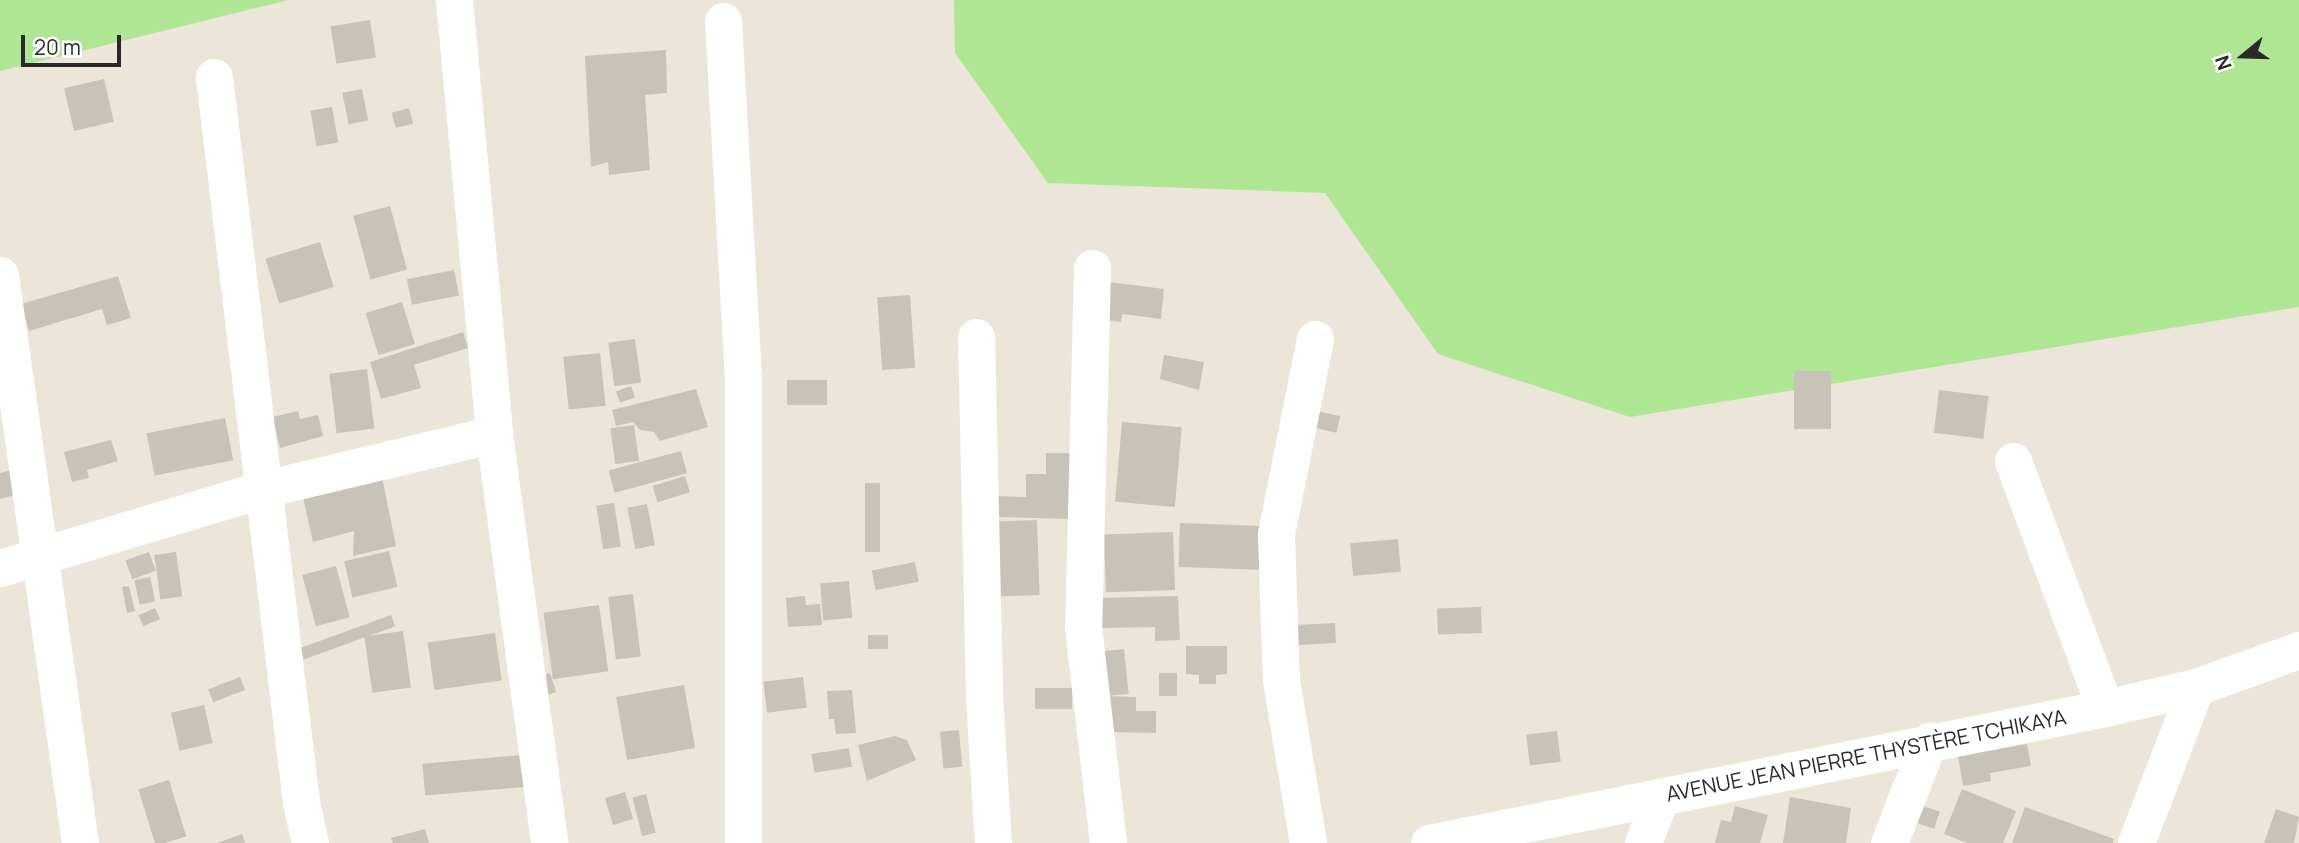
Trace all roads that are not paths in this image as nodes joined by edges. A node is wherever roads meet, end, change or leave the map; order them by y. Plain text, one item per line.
1 (454, 0) edge
2 (723, 21) dead end
3 (214, 78) dead end
4 (1092, 268) dead end
5 (0, 275) edge
6 (976, 337) dead end
7 (1315, 339) dead end
8 (495, 434) junction
9 (2013, 461) dead end
10 (264, 489) junction
11 (42, 558) junction
12 (0, 568) edge
13 (2299, 650) edge
14 (2196, 687) junction
15 (2105, 708) junction
16 (1929, 741) junction
17 (1661, 796) junction
18 (80, 843) edge
19 (310, 843) edge
20 (549, 843) edge
21 (743, 843) edge
22 (993, 843) edge
23 (1108, 843) edge
24 (1308, 843) edge
25 (1429, 843) edge
26 (1643, 843) edge
27 (1889, 843) edge
28 (2136, 843) edge

1 - 8 street
2 - 21 street
3 - 10 street
4 - 23 street
5 - 11 street
6 - 22 street
7 - 24 street
8 - 10 street
8 - 20 street
9 - 15 street
10 - 11 street
10 - 19 street
11 - 12 street
11 - 18 street
13 - 14 street, AVENUE JEAN PIERRE THYSTÈRE TCHIKAYA
14 - 15 street, AVENUE JEAN PIERRE THYSTÈRE TCHIKAYA
14 - 28 street
15 - 16 street, AVENUE JEAN PIERRE THYSTÈRE TCHIKAYA
16 - 17 street, AVENUE JEAN PIERRE THYSTÈRE TCHIKAYA
16 - 27 street
17 - 25 street, AVENUE JEAN PIERRE THYSTÈRE TCHIKAYA
17 - 26 street

